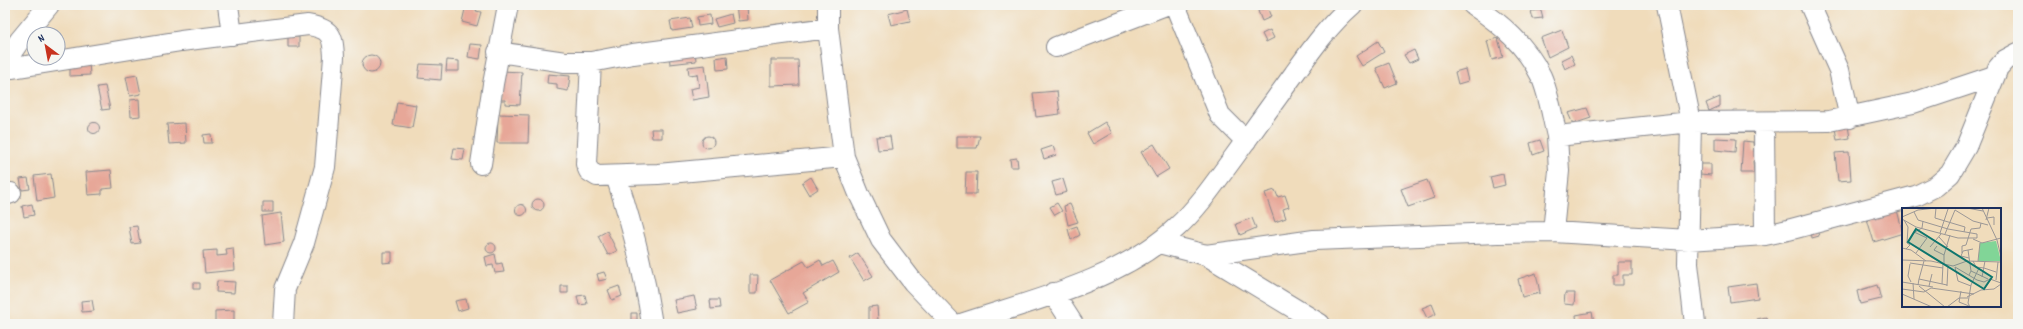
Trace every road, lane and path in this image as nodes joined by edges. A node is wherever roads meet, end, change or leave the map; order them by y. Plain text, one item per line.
1 (49, 5) edge
2 (228, 5) edge
3 (508, 5) edge
4 (828, 5) edge
5 (1166, 5) edge
6 (1175, 5) edge
7 (1352, 5) edge
8 (1473, 5) edge
9 (1667, 5) edge
10 (1810, 5) edge
11 (828, 28) junction
12 (232, 35) junction
13 (1056, 46) dead end
14 (498, 52) junction
15 (2018, 54) edge
16 (5, 62) edge
17 (591, 62) junction
18 (5, 67) edge
19 (1994, 76) junction
20 (1850, 118) junction
21 (1691, 122) junction
22 (1764, 122) junction
23 (1557, 136) junction
24 (1246, 141) junction
25 (844, 156) junction
26 (481, 164) dead end
27 (616, 176) junction
28 (1553, 232) junction
29 (1764, 235) junction
30 (1689, 240) junction
31 (1159, 243) junction
32 (1206, 255) junction
33 (1053, 293) junction
34 (283, 324) edge
35 (652, 324) edge
36 (953, 324) edge
37 (961, 324) edge
38 (1073, 324) edge
39 (1320, 324) edge
40 (1695, 324) edge

1 - 16 street
2 - 12 street
3 - 14 street
4 - 11 street
5 - 13 street
6 - 24 street
7 - 24 street
8 - 23 street
9 - 21 street
10 - 20 street
11 - 17 street
11 - 25 street
12 - 18 street
12 - 34 street
14 - 17 street
14 - 26 street
15 - 19 street
17 - 27 street
19 - 20 street
19 - 29 street
20 - 22 street
21 - 22 street
21 - 23 street
21 - 30 street
22 - 29 street
23 - 28 street
24 - 31 street
25 - 27 street
25 - 36 street
27 - 35 street
28 - 30 street
28 - 32 street
29 - 30 street
30 - 40 street
31 - 32 street
31 - 33 street
32 - 39 street
33 - 37 street
33 - 38 street

